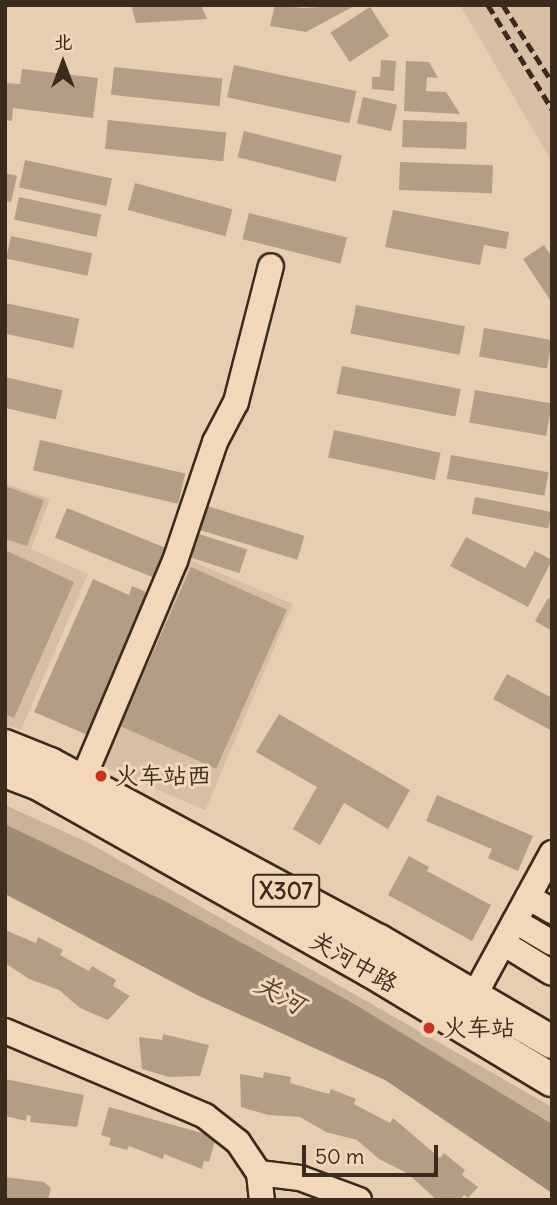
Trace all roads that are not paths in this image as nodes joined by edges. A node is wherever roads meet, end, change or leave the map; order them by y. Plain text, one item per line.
1 (271, 266) dead end
2 (5, 746) edge
3 (5, 771) edge
4 (89, 785) junction
5 (552, 853) edge
6 (546, 878) edge
7 (528, 897) junction
8 (552, 911) edge
9 (515, 921) junction
10 (503, 943) junction
11 (552, 943) edge
12 (552, 972) edge
13 (474, 996) junction
14 (5, 1031) edge
15 (552, 1042) edge
16 (552, 1080) edge
17 (259, 1173) junction
18 (262, 1200) edge
19 (359, 1200) edge

1 - 4 street
2 - 4 main road, 关河中路
3 - 16 main road, 关河中路
4 - 13 main road, 关河中路 / X307
5 - 6 street
6 - 7 street
7 - 8 street
7 - 9 street
9 - 10 street
9 - 11 street
10 - 12 street
10 - 13 street
13 - 15 main road, 关河中路 / X307
14 - 17 street
17 - 18 street
17 - 19 street

